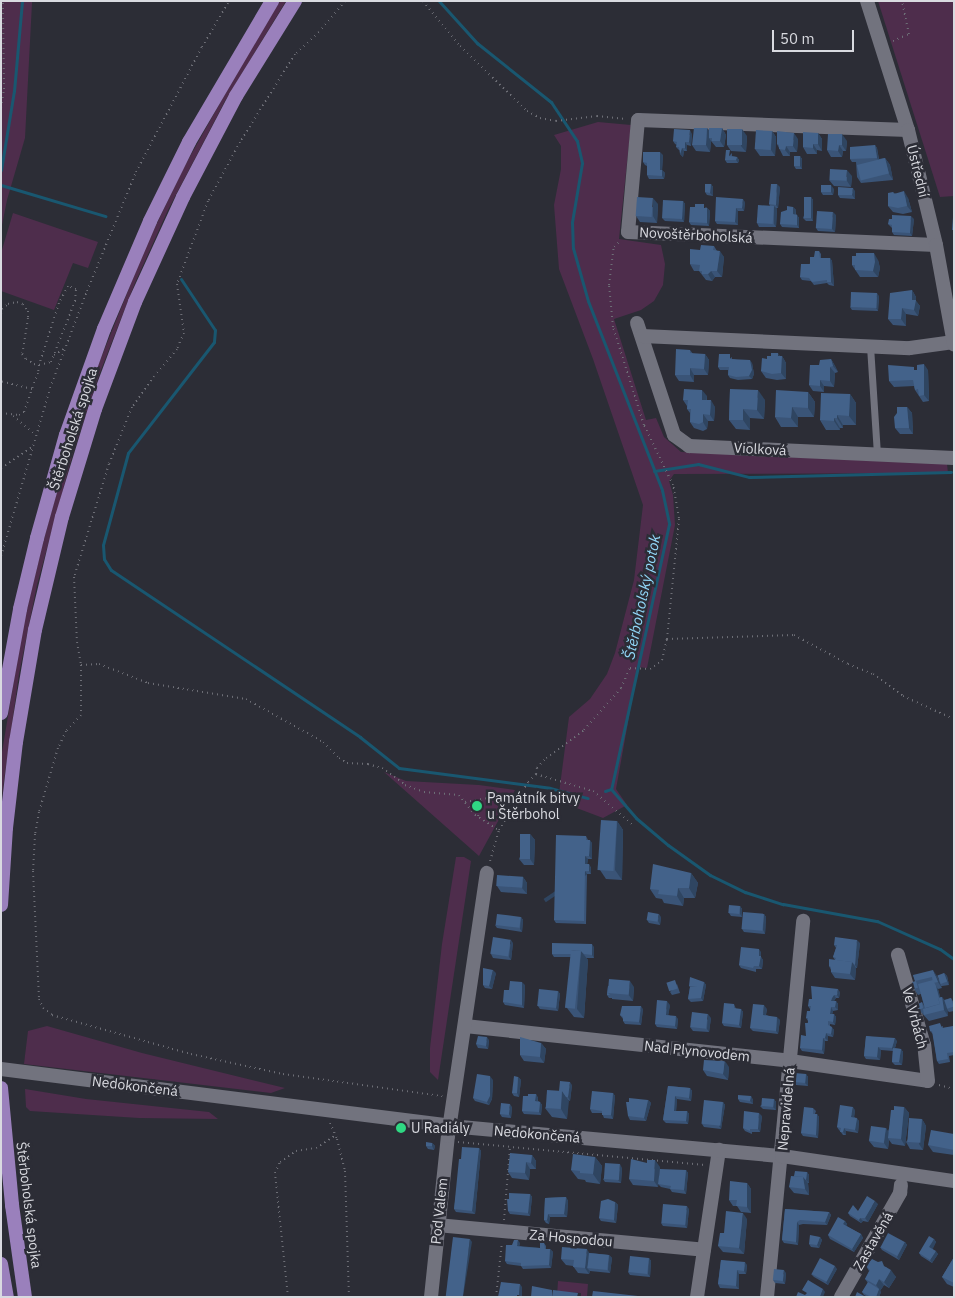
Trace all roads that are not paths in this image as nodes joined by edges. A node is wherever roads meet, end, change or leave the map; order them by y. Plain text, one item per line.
1 (272, 1) edge
2 (294, 1) edge
3 (867, 1) edge
4 (908, 130) junction
5 (936, 246) junction
6 (954, 343) edge
7 (870, 346) junction
8 (877, 454) junction
9 (954, 458) edge
10 (1, 713) edge
11 (487, 873) road end
12 (1, 905) edge
13 (804, 921) dead end
14 (898, 955) dead end
15 (465, 1026) junction
16 (790, 1061) junction
17 (1, 1068) edge
18 (928, 1081) joint
19 (1, 1088) edge
20 (450, 1126) junction
21 (719, 1150) junction
22 (782, 1156) junction
23 (954, 1181) edge
24 (902, 1185) dead end
25 (437, 1225) junction
26 (704, 1250) junction
27 (1, 1264) edge
28 (7, 1297) edge
29 (26, 1297) edge
30 (431, 1297) edge
31 (697, 1297) edge
32 (767, 1297) edge
33 (842, 1297) edge

1 - 10 highway, Štěrboholská spojka
2 - 12 highway, Štěrboholská spojka
3 - 4 street, Ústřední
4 - 5 street, Ústřední
4 - 5 street, Novoštěrboholská
5 - 6 street, Ústřední
6 - 7 street, Violková
7 - 8 lane
7 - 8 street, Violková
8 - 9 street, Violková
11 - 15 street
13 - 16 street, Nepravidelná
14 - 18 street, Ve Vrbách
15 - 16 street, Nad Plynovodem
15 - 20 street
16 - 18 street, Nad Plynovodem
16 - 22 street, Nepravidelná
17 - 20 street, Nedokončená
19 - 29 highway, Štěrboholská spojka
20 - 21 street, Nedokončená
20 - 25 street, Pod Valem
21 - 22 street, Nedokončená
21 - 26 street
22 - 23 street, Nedokončená
22 - 32 street, Nepravidelná
24 - 33 street, Zastavěná
25 - 26 street, Za Hospodou
25 - 30 street, Pod Valem
26 - 31 street
27 - 28 highway

